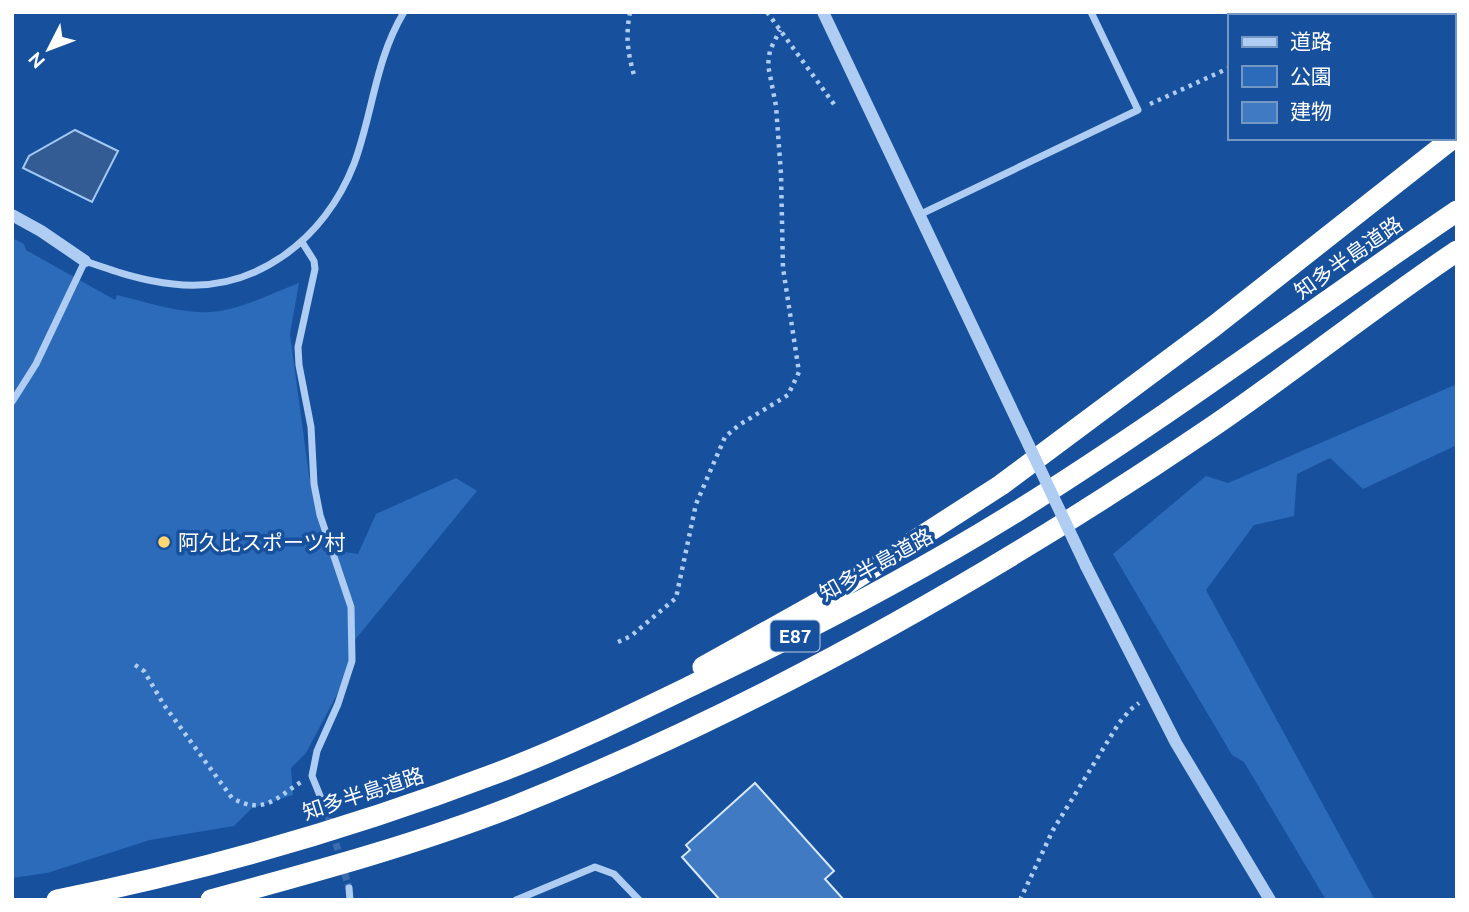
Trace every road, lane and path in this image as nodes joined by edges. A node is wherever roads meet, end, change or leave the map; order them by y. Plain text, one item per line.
1 (404, 12) edge
2 (629, 12) edge
3 (767, 12) edge
4 (823, 12) edge
5 (1091, 12) edge
6 (780, 30) junction
7 (1228, 68) edge
8 (635, 79) dead end
9 (836, 107) dead end
10 (1138, 110) junction
11 (1450, 140) edge
12 (1457, 211) edge
13 (12, 215) edge
14 (919, 215) junction
15 (302, 242) junction
16 (1457, 251) edge
17 (85, 261) junction
18 (12, 402) edge
19 (618, 642) dead end
20 (135, 664) dead end
21 (1151, 695) junction
22 (667, 698) junction
23 (312, 776) junction
24 (327, 813) tunnel mouth
25 (349, 888) tunnel mouth
26 (57, 900) edge
27 (211, 900) edge
28 (350, 900) edge
29 (516, 900) edge
30 (639, 900) edge
31 (1020, 900) edge
32 (1270, 900) edge

1 - 15 street
2 - 8 path
3 - 6 path
4 - 14 street
5 - 10 street
6 - 9 path
6 - 19 path
7 - 10 path
10 - 14 street
11 - 22 highway
12 - 22 highway, 知多半島道路 / E87
13 - 17 street
14 - 21 street, bridge
15 - 17 street
15 - 23 street
16 - 27 highway, E87
17 - 18 street
20 - 23 path
21 - 31 path
21 - 32 street
22 - 26 highway, 知多半島道路 / E87
23 - 24 street
25 - 28 street
29 - 30 street

